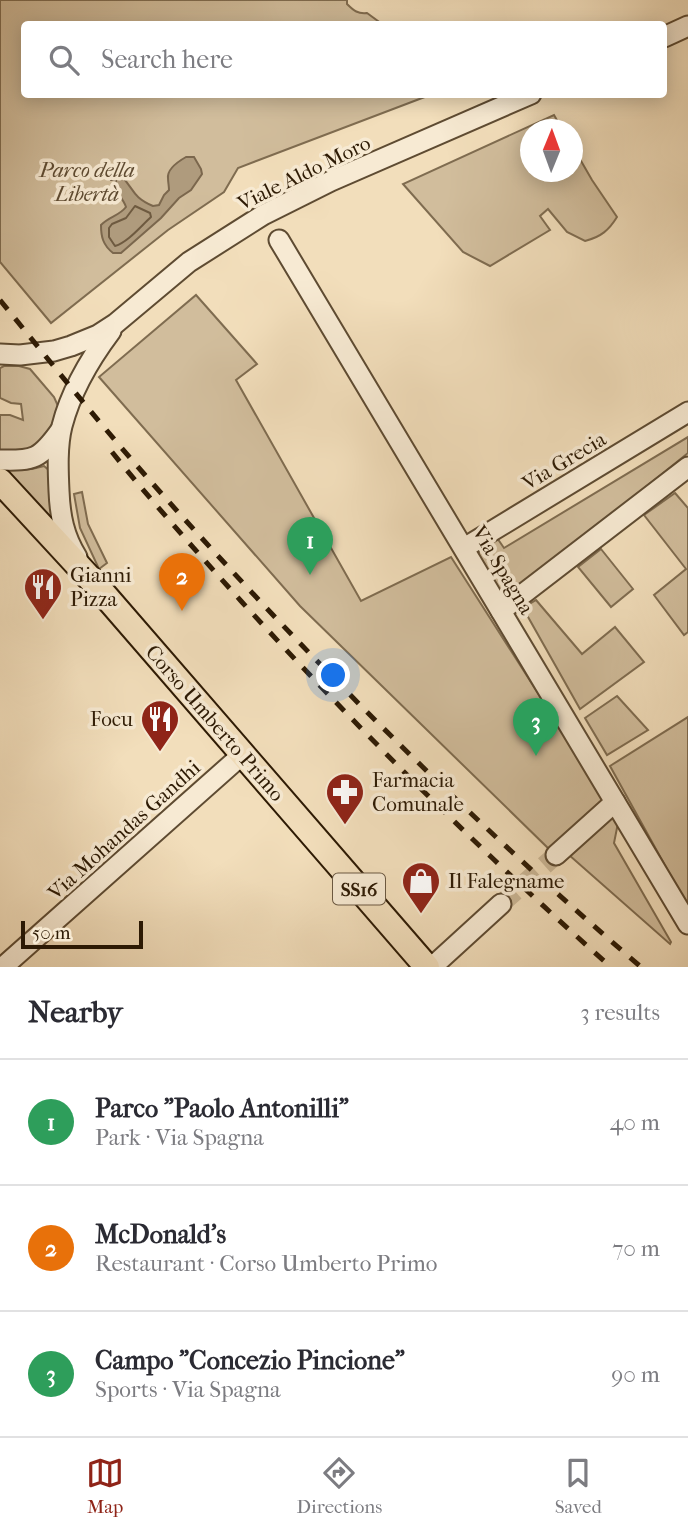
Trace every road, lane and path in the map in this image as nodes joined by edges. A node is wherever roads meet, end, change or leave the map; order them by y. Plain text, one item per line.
1 (688, 26) edge
2 (667, 35) edge
3 (522, 98) edge
4 (279, 240) dead end
5 (115, 324) junction
6 (0, 354) edge
7 (688, 412) edge
8 (61, 429) junction
9 (0, 460) edge
10 (688, 467) edge
11 (0, 481) edge
12 (464, 548) junction
13 (92, 580) junction
14 (501, 611) junction
15 (243, 754) junction
16 (615, 802) junction
17 (556, 855) tunnel mouth
18 (501, 904) tunnel mouth
19 (688, 924) edge
20 (4, 967) edge
21 (429, 967) edge

1 - 2 street
3 - 5 street, Viale Aldo Moro
4 - 12 street, Via Spagna
5 - 6 street, Viale Aldo Moro
5 - 8 street, Viale Aldo Moro
7 - 12 street, Via Grecia
8 - 9 street, Viale Aldo Moro
8 - 13 street, Viale Aldo Moro
10 - 14 street
11 - 13 main road, Corso Umberto Primo / SS16
12 - 14 street, Via Spagna
13 - 15 main road, Corso Umberto Primo / SS16
14 - 16 street, Via Spagna
15 - 20 street, Via Mohandas Gandhi
15 - 21 main road, Corso Umberto Primo / SS16
16 - 17 street
16 - 19 street, Via Spagna
18 - 21 street

